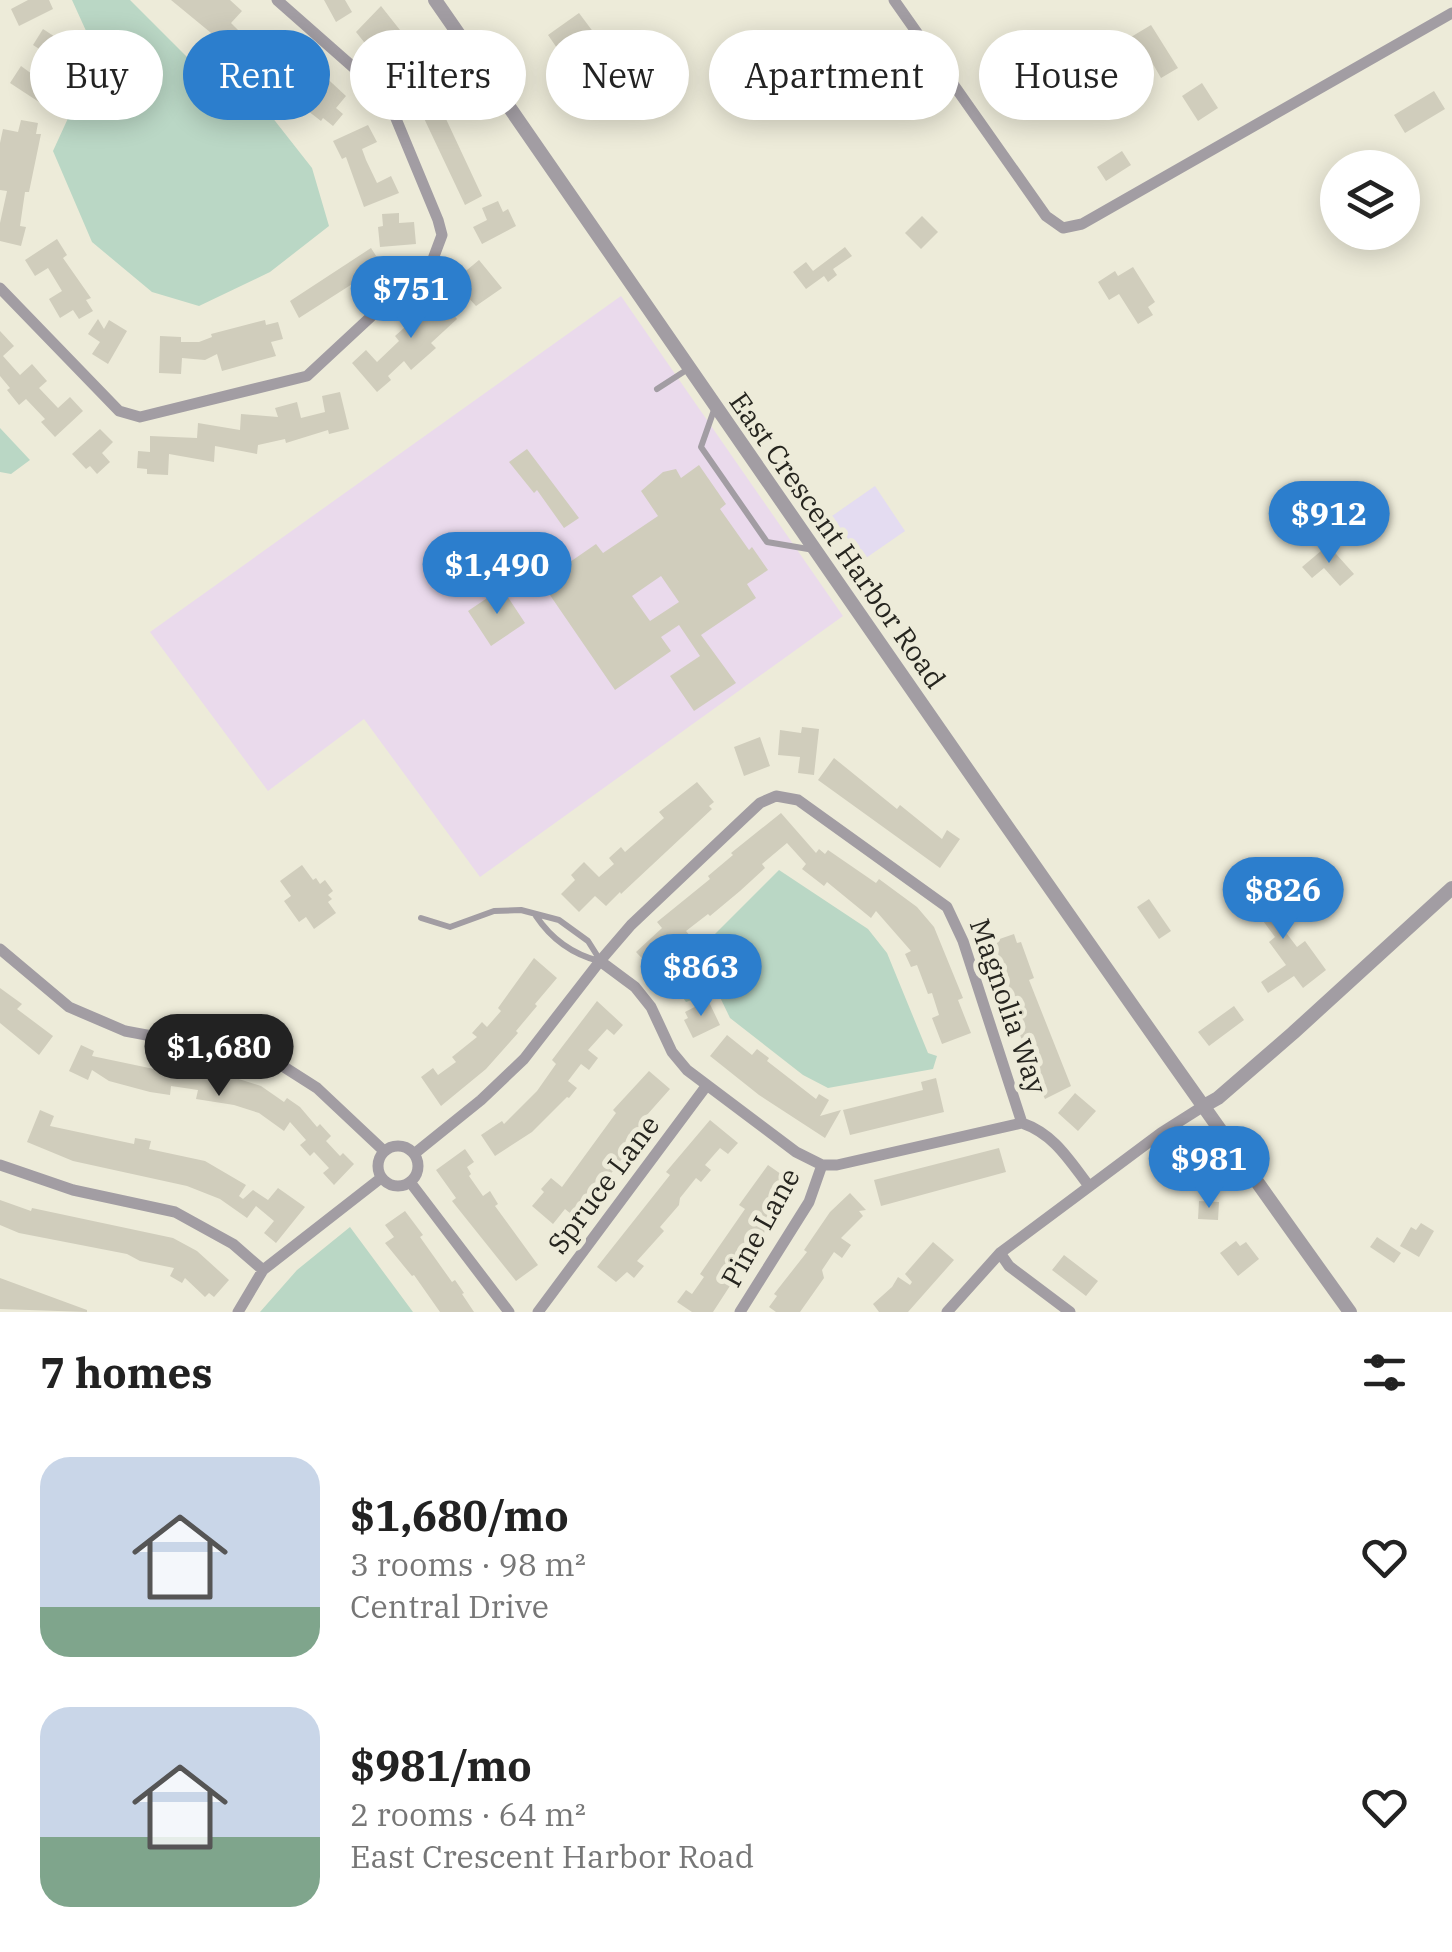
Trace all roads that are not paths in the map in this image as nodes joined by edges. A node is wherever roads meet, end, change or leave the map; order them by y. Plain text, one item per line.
1 (277, 0) edge
2 (436, 0) edge
3 (894, 0) edge
4 (1452, 13) edge
5 (456, 30) edge
6 (350, 64) edge
7 (397, 120) edge
8 (518, 120) edge
9 (0, 288) edge
10 (689, 368) junction
11 (657, 389) dead end
12 (715, 407) junction
13 (815, 550) junction
14 (1452, 888) edge
15 (536, 916) junction
16 (421, 918) dead end
17 (0, 950) edge
18 (600, 961) junction
19 (707, 1085) junction
20 (1204, 1110) junction
21 (1022, 1123) junction
22 (384, 1151) junction
23 (414, 1154) junction
24 (0, 1165) edge
25 (822, 1165) junction
26 (381, 1178) junction
27 (410, 1182) junction
28 (1089, 1186) junction
29 (1000, 1253) junction
30 (263, 1270) junction
31 (238, 1312) edge
32 (508, 1312) edge
33 (538, 1312) edge
34 (740, 1312) edge
35 (946, 1312) edge
36 (1070, 1312) edge
37 (1350, 1312) edge

1 - 6 street
2 - 5 street, East Crescent Harbor Road
3 - 4 street
7 - 9 street
8 - 10 street, East Crescent Harbor Road
10 - 11 lane
10 - 12 street, East Crescent Harbor Road
12 - 13 street, East Crescent Harbor Road
12 - 13 lane
13 - 20 street, East Crescent Harbor Road
14 - 20 street
15 - 16 lane
15 - 18 lane
15 - 18 lane
17 - 22 street
18 - 19 street
18 - 21 street, Magnolia Way
18 - 23 street, Magnolia Way
19 - 25 street
19 - 33 street, Spruce Lane
20 - 28 street
20 - 37 street, East Crescent Harbor Road
21 - 25 street, Magnolia Way
21 - 28 street
22 - 23 street
22 - 26 street
23 - 27 street
24 - 30 street
25 - 34 street, Pine Lane
26 - 27 street
26 - 30 street
27 - 32 street
28 - 29 street
29 - 35 street
29 - 36 street
30 - 31 street

